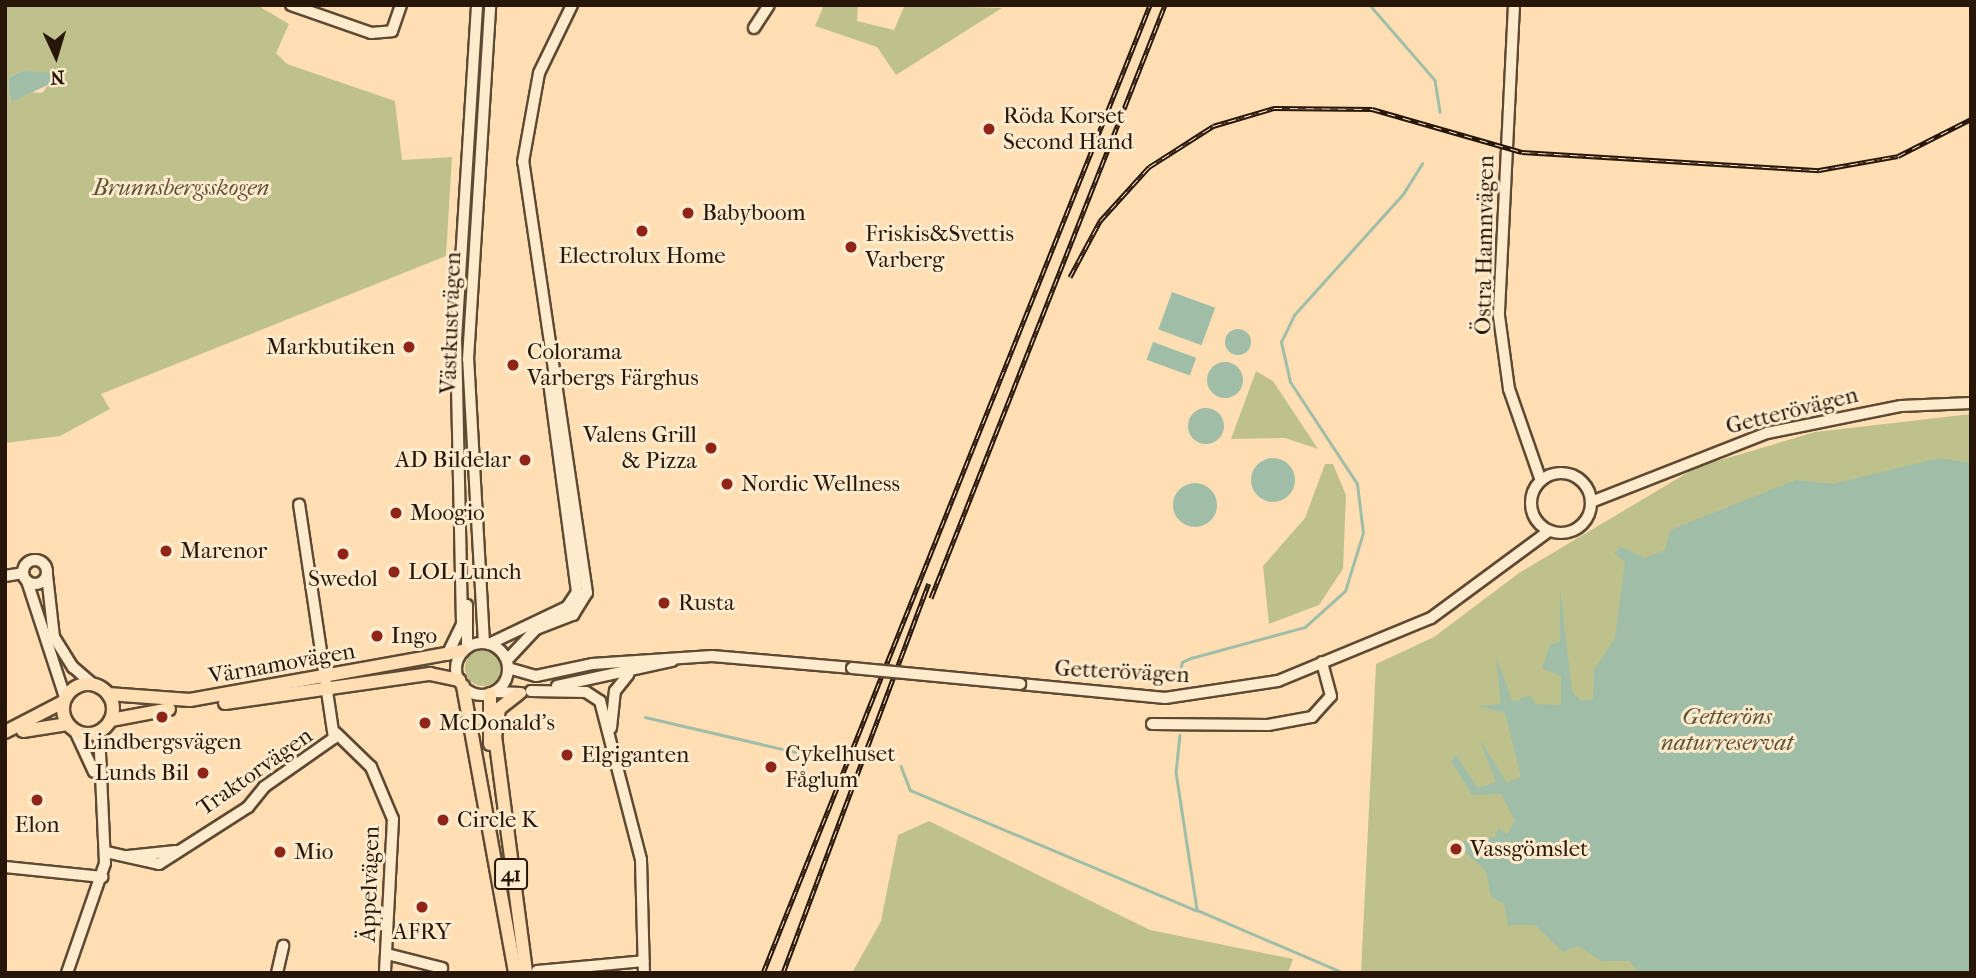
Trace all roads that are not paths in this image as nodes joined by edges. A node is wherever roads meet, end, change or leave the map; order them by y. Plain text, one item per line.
1 (291, 5) edge
2 (401, 5) edge
3 (477, 5) edge
4 (489, 5) edge
5 (572, 5) edge
6 (769, 5) edge
7 (1514, 5) edge
8 (754, 28) dead end
9 (545, 332) junction
10 (1971, 403) edge
11 (1541, 481) junction
12 (1591, 502) junction
13 (299, 505) dead end
14 (1549, 531) junction
15 (461, 559) junction
16 (47, 575) junction
17 (5, 576) edge
18 (25, 577) junction
19 (487, 643) junction
20 (465, 650) junction
21 (446, 655) junction
22 (693, 656) junction
23 (1322, 662) junction
24 (508, 664) junction
25 (600, 670) junction
26 (633, 671) junction
27 (376, 681) junction
28 (329, 683) junction
29 (461, 683) junction
30 (94, 685) junction
31 (531, 691) junction
32 (492, 693) junction
33 (108, 694) junction
34 (517, 694) junction
35 (613, 698) junction
36 (64, 699) junction
37 (600, 701) junction
38 (470, 716) junction
39 (111, 720) junction
40 (1152, 724) dead end
41 (71, 728) junction
42 (611, 728) junction
43 (99, 732) junction
44 (5, 733) edge
45 (336, 733) junction
46 (497, 775) junction
47 (98, 785) junction
48 (106, 852) junction
49 (5, 867) edge
50 (102, 877) junction
51 (283, 946) dead end
52 (387, 954) junction
53 (644, 961) junction
54 (442, 968) dead end
55 (532, 972) edge
56 (67, 973) edge
57 (277, 973) edge
58 (385, 973) edge
59 (515, 973) edge
60 (644, 973) edge

1 - 2 street
3 - 15 street, Västkustvägen
4 - 19 street, Västkustvägen
5 - 9 street
6 - 8 street
7 - 11 street, Östra Hamnvägen
9 - 19 street
9 - 24 street
10 - 12 street, Getterövägen
11 - 12 street
11 - 14 street
12 - 14 street
13 - 28 street, Traktorvägen
14 - 23 street, Getterövägen
15 - 20 street, Västkustvägen
15 - 21 street, Västkustvägen
16 - 18 street
16 - 18 street
16 - 30 street
17 - 18 street
18 - 36 street
19 - 20 street
19 - 24 street
20 - 21 main road, Värnamovägen
20 - 29 street, 41
21 - 28 main road, Värnamovägen
22 - 23 street, Getterövägen, bridge
22 - 25 street, Getterövägen
22 - 26 street, Getterövägen
23 - 40 street
24 - 25 street, Getterövägen
24 - 32 street, 41
25 - 26 street, Getterövägen
25 - 31 street, Getterövägen
25 - 35 street
25 - 37 street
26 - 35 street
27 - 28 main road, Värnamovägen
27 - 29 main road, Värnamovägen
27 - 38 main road, Värnamovägen
28 - 33 main road, Värnamovägen
28 - 39 main road, Värnamovägen
28 - 45 street, Traktorvägen
29 - 32 street, Getterövägen
29 - 38 main road, 41
30 - 33 main road
30 - 36 main road
31 - 34 street, Getterövägen
31 - 37 street
32 - 34 street, Getterövägen
32 - 46 main road, 41
33 - 39 main road
34 - 46 main road, 41
35 - 42 street
36 - 41 main road
36 - 44 main road
37 - 42 street
38 - 59 main road, 41
39 - 43 main road
41 - 43 main road
41 - 44 main road
41 - 47 street
42 - 53 street
43 - 47 street
45 - 48 street, Traktorvägen
45 - 52 street, Äppelvägen
46 - 55 main road, 41
47 - 48 street
48 - 50 street
49 - 50 street
50 - 56 street
51 - 57 street
52 - 54 street
52 - 58 street, Äppelvägen
53 - 55 street
53 - 60 street

